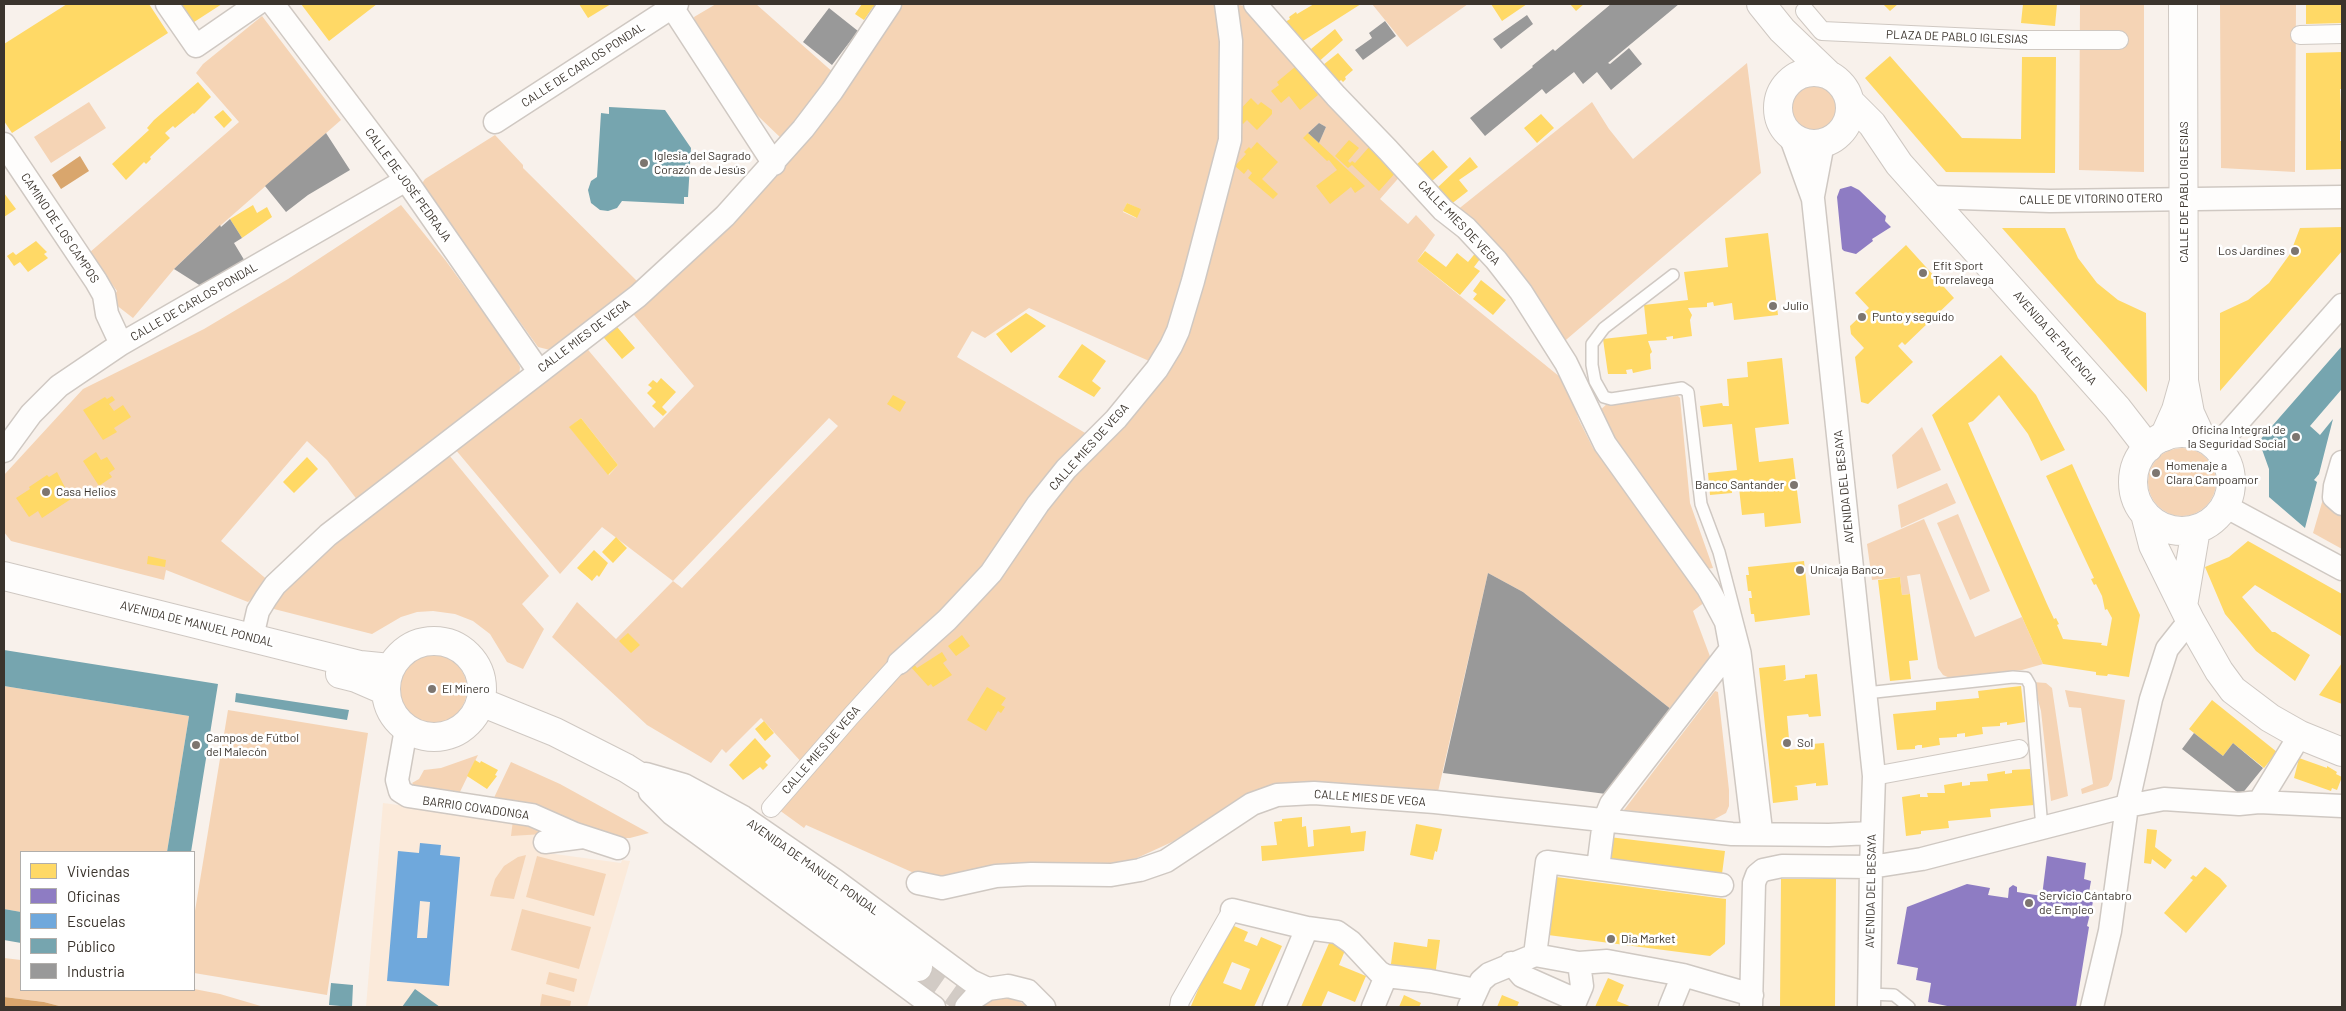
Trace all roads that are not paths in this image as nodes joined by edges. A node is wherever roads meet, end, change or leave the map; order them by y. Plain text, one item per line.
1 (167, 4) edge
2 (257, 4) edge
3 (273, 4) edge
4 (890, 4) edge
5 (1226, 4) edge
6 (1255, 4) edge
7 (1761, 4) edge
8 (2183, 4) edge
9 (674, 5) edge
10 (1808, 7) edge
11 (1782, 30) junction
12 (2342, 34) edge
13 (2300, 35) dead end
14 (2119, 40) dead end
15 (1828, 74) junction
16 (1786, 85) junction
17 (1850, 102) junction
18 (495, 122) dead end
19 (1790, 135) junction
20 (1830, 139) junction
21 (4, 144) edge
22 (774, 164) junction
23 (1899, 164) junction
24 (406, 180) junction
25 (1930, 197) junction
26 (2342, 197) edge
27 (2184, 198) junction
28 (1813, 199) junction
29 (1673, 275) dead end
30 (2342, 305) edge
31 (121, 344) junction
32 (538, 370) junction
33 (2184, 381) junction
34 (1596, 403) junction
35 (2156, 442) junction
36 (2209, 442) junction
37 (4, 451) edge
38 (2342, 462) edge
39 (2342, 504) edge
40 (2225, 506) junction
41 (2145, 514) junction
42 (2196, 529) junction
43 (2342, 569) edge
44 (4, 576) edge
45 (4, 592) edge
46 (2186, 613) junction
47 (252, 637) junction
48 (1731, 648) junction
49 (899, 663) joint
50 (388, 679) junction
51 (1866, 693) junction
52 (481, 702) junction
53 (406, 729) junction
54 (2300, 735) junction
55 (2019, 749) dead end
56 (2342, 752) edge
57 (626, 768) junction
58 (1874, 776) junction
59 (2260, 802) junction
60 (2127, 806) junction
61 (2342, 806) edge
62 (771, 808) dead end
63 (1604, 821) junction
64 (2042, 828) junction
65 (1872, 833) junction
66 (1760, 834) junction
67 (582, 837) junction
68 (545, 842) dead end
69 (618, 848) dead end
70 (1598, 868) junction
71 (1870, 868) junction
72 (918, 883) dead end
73 (1722, 885) dead end
74 (1232, 910) joint
75 (1307, 928) junction
76 (1535, 955) junction
77 (1511, 963) junction
78 (1579, 963) junction
79 (918, 967) tunnel mouth
80 (1683, 975) junction
81 (1386, 976) junction
82 (988, 989) junction
83 (1473, 999) edge
84 (1751, 1001) edge
85 (1869, 1001) edge
86 (1574, 1004) edge
87 (934, 1007) edge
88 (966, 1007) edge
89 (1044, 1007) edge
90 (1179, 1007) edge
91 (1274, 1007) edge
92 (1373, 1007) edge
93 (1670, 1007) edge
94 (1909, 1007) edge
95 (2092, 1007) edge

1 - 2 street
3 - 24 street, CALLE DE JOSÉ PEDRAJA
4 - 22 street, CALLE MIES DE VEGA
5 - 49 street, CALLE MIES DE VEGA
6 - 34 street, CALLE MIES DE VEGA
7 - 11 main road
8 - 27 main road, CALLE DE PABLO IGLESIAS
9 - 18 street, CALLE DE CARLOS PONDAL
9 - 22 street, CALLE DE CARLOS PONDAL
10 - 11 street, PLAZA DE PABLO IGLESIAS
10 - 14 street, PLAZA DE PABLO IGLESIAS
11 - 15 main road
11 - 16 main road
12 - 13 street
15 - 16 main road
15 - 17 main road
16 - 19 main road
17 - 20 main road
17 - 23 main road, AVENIDA DE PALENCIA
19 - 20 main road
19 - 28 street, AVENIDA DEL BESAYA
20 - 23 main road, AVENIDA DE PALENCIA
20 - 28 street, AVENIDA DEL BESAYA
21 - 31 street, CAMINO DE LOS CAMPOS
22 - 32 street, CALLE MIES DE VEGA
23 - 25 main road, AVENIDA DE PALENCIA
24 - 31 street, CALLE DE CARLOS PONDAL
24 - 32 street, CALLE DE JOSÉ PEDRAJA
25 - 27 street, CALLE DE VITORINO OTERO
25 - 35 main road, AVENIDA DE PALENCIA
26 - 27 street, CALLE DE VITORINO OTERO
27 - 33 main road, CALLE DE PABLO IGLESIAS
28 - 51 street, AVENIDA DEL BESAYA
29 - 34 lane
30 - 36 street
31 - 37 street, CALLE DE CARLOS PONDAL
32 - 47 street, CALLE MIES DE VEGA
33 - 35 main road, CALLE DE PABLO IGLESIAS
33 - 36 main road, CALLE DE PABLO IGLESIAS
34 - 48 street, CALLE MIES DE VEGA
34 - 66 lane
35 - 36 main road
35 - 41 main road
36 - 40 main road
38 - 39 street
40 - 42 main road
40 - 43 street
41 - 42 main road
41 - 46 main road
42 - 46 main road
44 - 47 main road, AVENIDA DE MANUEL PONDAL
45 - 50 main road, AVENIDA DE MANUEL PONDAL
46 - 54 main road
46 - 60 street
47 - 50 main road, AVENIDA DE MANUEL PONDAL
48 - 63 street
48 - 66 street, CALLE MIES DE VEGA
49 - 62 street, CALLE MIES DE VEGA
50 - 52 main road
50 - 53 main road
51 - 58 street, AVENIDA DEL BESAYA
51 - 64 lane
52 - 53 main road
52 - 57 main road, AVENIDA DE MANUEL PONDAL
53 - 67 street, BARRIO COVADONGA
54 - 56 main road
54 - 59 street
55 - 58 street
57 - 79 main road, AVENIDA DE MANUEL PONDAL
57 - 82 street, AVENIDA DE MANUEL PONDAL
57 - 87 street, AVENIDA DE MANUEL PONDAL
58 - 65 street, AVENIDA DEL BESAYA
59 - 60 street
59 - 61 street
60 - 64 street
60 - 95 street
63 - 66 street, CALLE MIES DE VEGA
63 - 70 street
63 - 72 street, CALLE MIES DE VEGA
64 - 71 street
65 - 66 street, CALLE MIES DE VEGA
65 - 71 street, AVENIDA DEL BESAYA
67 - 68 street, BARRIO COVADONGA
67 - 69 street, BARRIO COVADONGA
70 - 73 street
70 - 76 street
71 - 84 street
71 - 85 street, AVENIDA DEL BESAYA
74 - 75 street
74 - 90 street
75 - 81 street
75 - 91 street
76 - 77 street
76 - 78 street
77 - 83 street
77 - 86 street
78 - 80 street
78 - 86 street
80 - 84 street
80 - 93 street
81 - 83 street
81 - 92 street
82 - 88 street
82 - 89 street
85 - 94 lane

